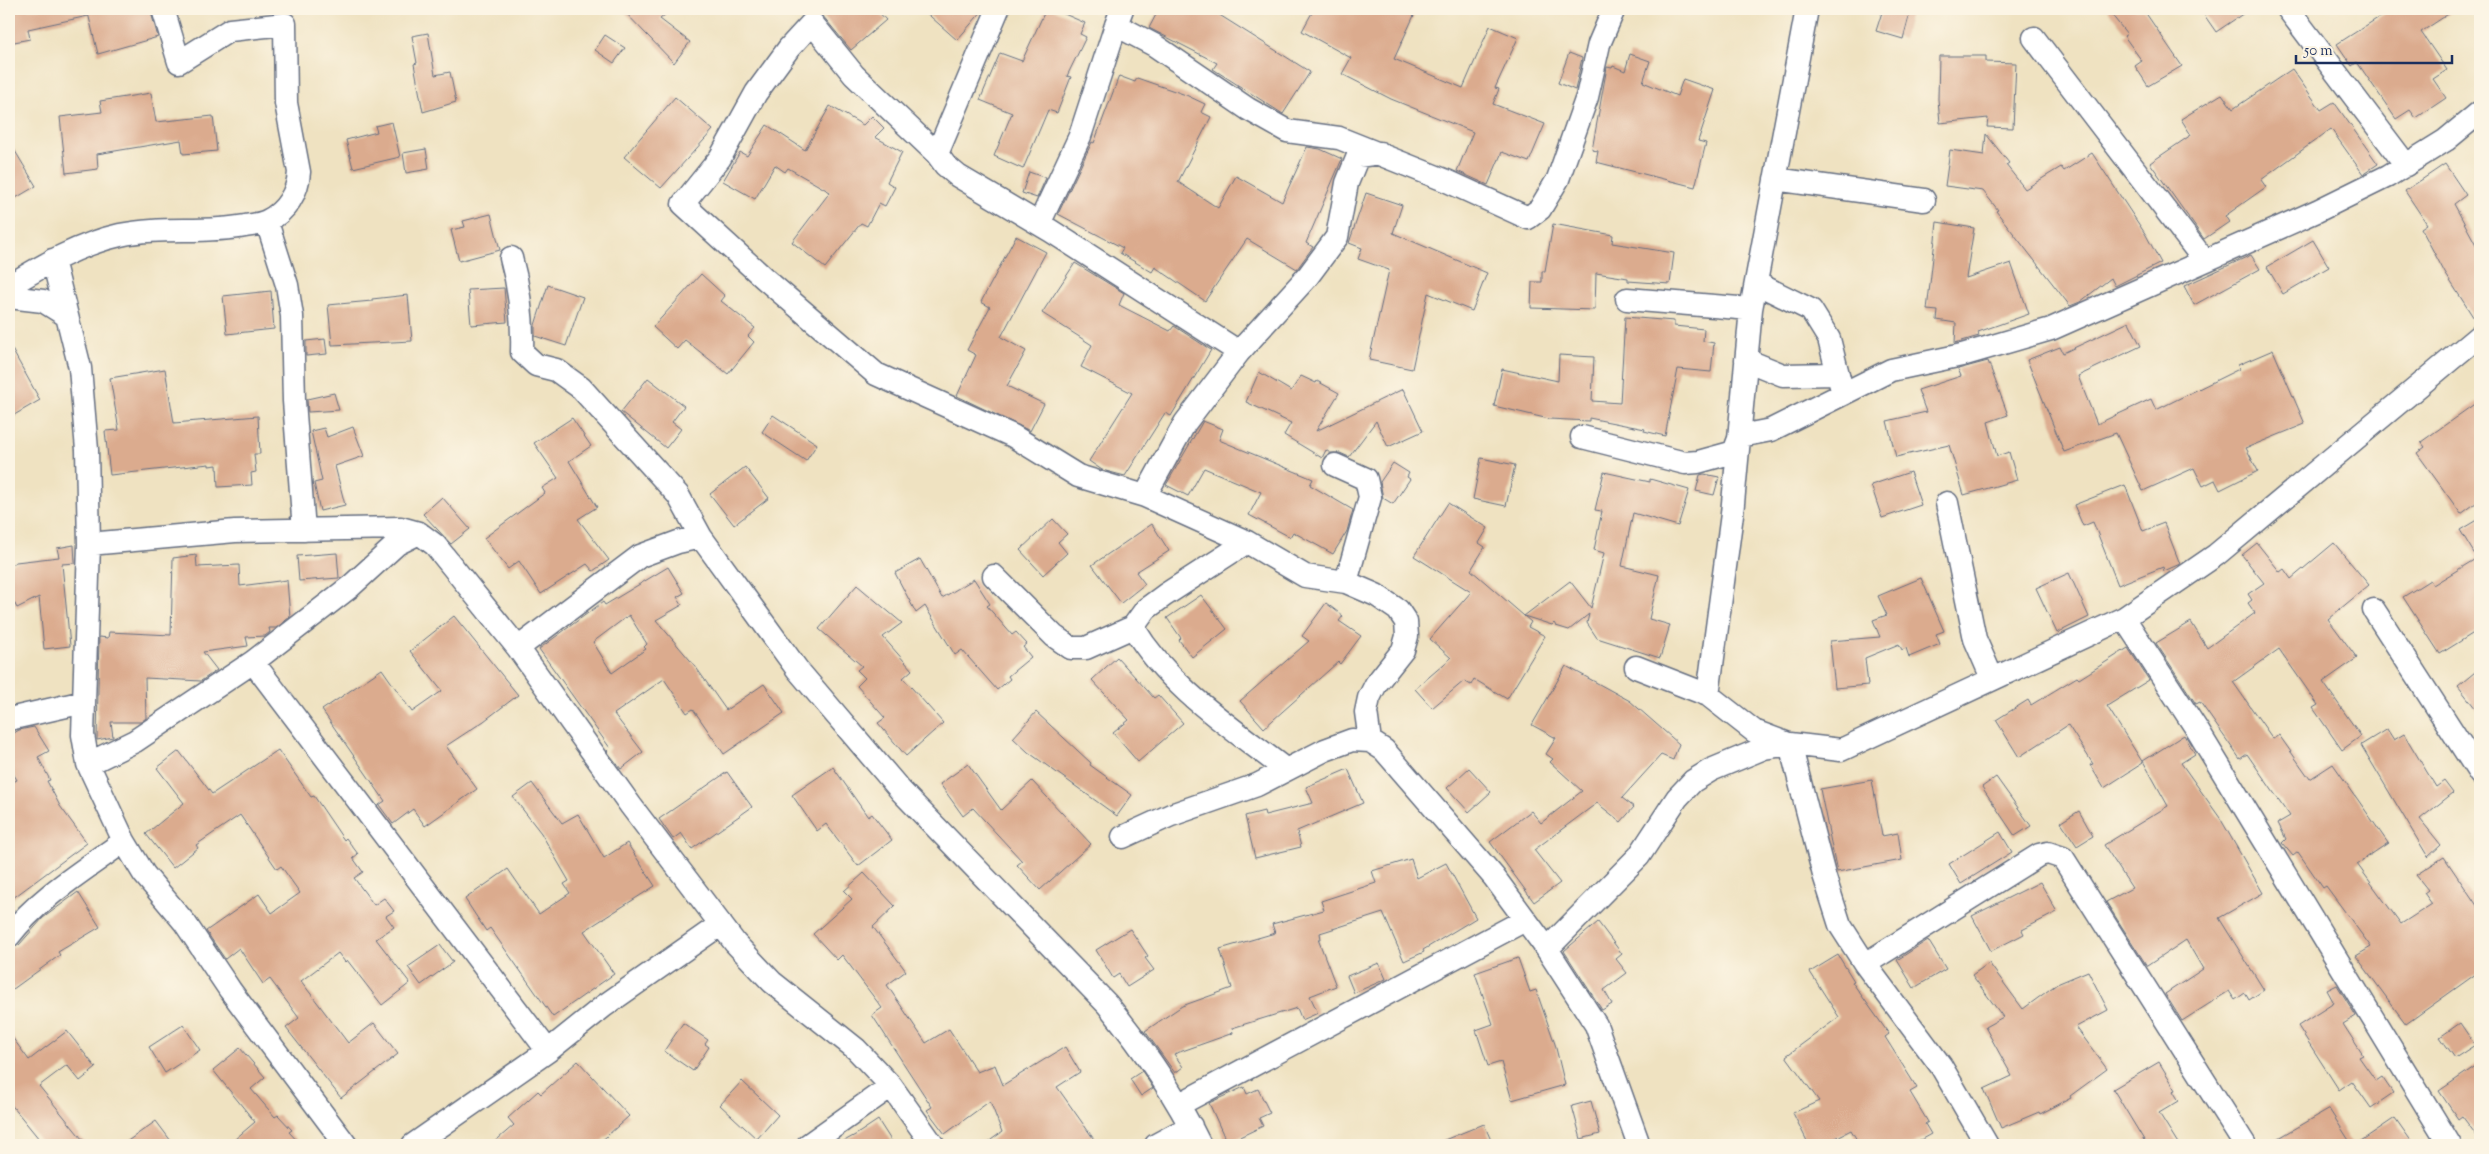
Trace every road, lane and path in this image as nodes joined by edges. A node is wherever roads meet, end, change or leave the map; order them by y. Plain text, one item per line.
1 (163, 9) edge
2 (998, 9) edge
3 (1614, 9) edge
4 (1807, 9) edge
5 (2288, 9) edge
6 (1119, 17) edge
7 (2034, 38) dead end
8 (2480, 112) edge
9 (1380, 153) junction
10 (937, 154) junction
11 (2406, 165) junction
12 (1775, 178) junction
13 (1924, 200) dead end
14 (267, 222) junction
15 (1040, 224) junction
16 (511, 258) dead end
17 (54, 260) junction
18 (2204, 260) junction
19 (1756, 283) junction
20 (9, 286) edge
21 (9, 297) edge
22 (1627, 299) dead end
23 (1751, 309) junction
24 (68, 316) junction
25 (2480, 334) edge
26 (1239, 352) junction
27 (1746, 360) junction
28 (1840, 384) junction
29 (1740, 436) junction
30 (1582, 437) dead end
31 (1335, 465) dead end
32 (1145, 496) junction
33 (1947, 503) dead end
34 (304, 530) junction
35 (419, 533) junction
36 (701, 537) junction
37 (1247, 542) junction
38 (89, 544) junction
39 (994, 576) dead end
40 (1346, 582) junction
41 (2374, 610) dead end
42 (2124, 618) junction
43 (1133, 627) junction
44 (518, 648) junction
45 (253, 662) junction
46 (1636, 667) dead end
47 (1992, 678) junction
48 (1708, 695) junction
49 (84, 702) junction
50 (9, 719) edge
51 (1370, 741) junction
52 (1790, 744) junction
53 (88, 764) junction
54 (1286, 770) junction
55 (2480, 774) edge
56 (1123, 837) dead end
57 (124, 841) junction
58 (1525, 920) junction
59 (721, 924) junction
60 (9, 936) edge
61 (1547, 949) junction
62 (1865, 964) junction
63 (548, 1051) junction
64 (891, 1086) junction
65 (1180, 1104) junction
66 (1195, 1136) edge
67 (346, 1145) edge
68 (413, 1145) edge
69 (808, 1145) edge
70 (933, 1145) edge
71 (1156, 1145) edge
72 (1639, 1145) edge
73 (1987, 1145) edge
74 (2245, 1145) edge
75 (2450, 1145) edge

1 - 14 street
2 - 10 street
3 - 9 street
4 - 12 street
5 - 11 street
6 - 9 street
6 - 15 street
7 - 18 street
8 - 11 street
9 - 26 street
10 - 15 street
10 - 32 street
11 - 18 street
12 - 13 street
12 - 19 street
14 - 17 street
14 - 34 street
15 - 26 street
16 - 36 street
17 - 20 street
17 - 24 street
18 - 28 street
19 - 23 street
19 - 28 street
21 - 24 street
22 - 23 street
23 - 27 street
24 - 38 street
25 - 42 street
26 - 32 street
27 - 28 street
27 - 29 street
28 - 29 street
29 - 30 street
29 - 48 street
31 - 40 street
32 - 37 street
33 - 47 street
34 - 35 street
34 - 38 street
35 - 44 street
35 - 45 street
36 - 44 street
36 - 65 street
37 - 40 street
37 - 43 street
38 - 49 street
39 - 43 street
40 - 51 street
41 - 55 street
42 - 47 street
42 - 75 street
43 - 54 street
44 - 59 street
45 - 53 street
45 - 63 street
46 - 48 street
47 - 52 street
48 - 52 street
49 - 50 street
49 - 53 street
51 - 54 street
51 - 58 street
52 - 61 street
52 - 62 street
53 - 57 street
54 - 56 street
57 - 60 street
57 - 67 street
58 - 61 street
58 - 65 street
59 - 63 street
59 - 64 street
61 - 72 street
62 - 73 street
62 - 74 street
63 - 68 street
64 - 69 street
64 - 70 street
65 - 66 street
66 - 71 street

